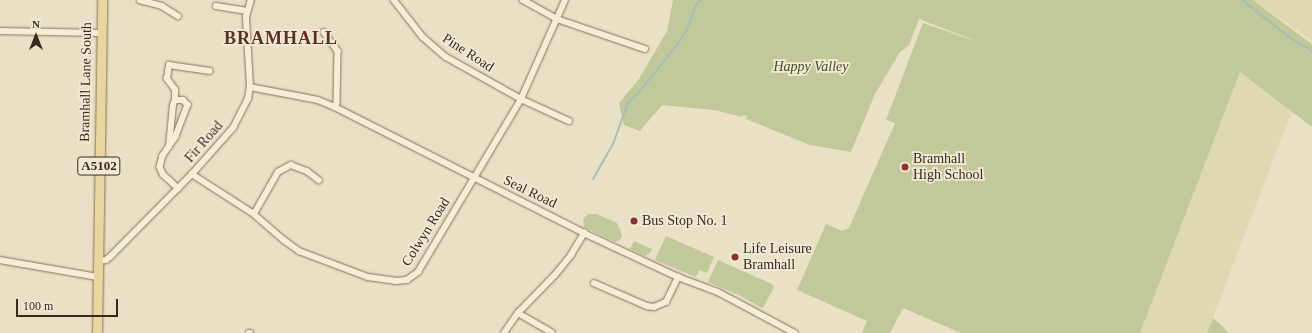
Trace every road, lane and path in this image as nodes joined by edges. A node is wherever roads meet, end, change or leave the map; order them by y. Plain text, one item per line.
1 (102, 0) edge
2 (140, 0) edge
3 (251, 0) edge
4 (394, 0) edge
5 (524, 0) edge
6 (566, 0) edge
7 (216, 6) dead end
8 (246, 10) junction
9 (178, 16) dead end
10 (557, 19) junction
11 (0, 31) edge
12 (324, 32) dead end
13 (101, 33) junction
14 (644, 49) dead end
15 (210, 71) dead end
16 (250, 87) junction
17 (521, 99) junction
18 (175, 100) junction
19 (335, 107) junction
20 (569, 121) dead end
21 (169, 147) junction
22 (192, 174) junction
23 (473, 177) junction
24 (319, 180) dead end
25 (178, 188) junction
26 (254, 214) junction
27 (584, 233) junction
28 (0, 260) edge
29 (98, 261) junction
30 (98, 277) junction
31 (678, 277) junction
32 (594, 283) dead end
33 (518, 313) junction
34 (97, 333) edge
35 (504, 333) edge
36 (552, 333) edge
37 (795, 333) edge

1 - 13 main road, Bramhall Lane South / A5102
2 - 9 street
3 - 8 street, Fir Road
4 - 17 street, Pine Road
5 - 10 street
6 - 10 street, Colwyn Road
7 - 8 street
8 - 16 street, Fir Road
10 - 14 street
10 - 17 street, Colwyn Road
11 - 13 street
12 - 19 street
13 - 29 main road, Bramhall Lane South / A5102
15 - 18 street
16 - 19 street, Seal Road
16 - 22 street, Fir Road
17 - 20 street, Pine Road
17 - 23 street, Colwyn Road
18 - 21 street
18 - 21 street
19 - 23 street, Seal Road
21 - 25 street
22 - 25 street, Fir Road
22 - 26 street, Colwyn Road
23 - 26 street, Colwyn Road
23 - 27 street, Seal Road
24 - 26 street
25 - 29 street, Fir Road
27 - 31 street, Seal Road
27 - 33 street
28 - 30 street
29 - 30 main road, Bramhall Lane South / A5102
30 - 34 main road, Bramhall Lane South / A5102
31 - 32 street
31 - 37 street, Seal Road
33 - 35 street
33 - 36 street

